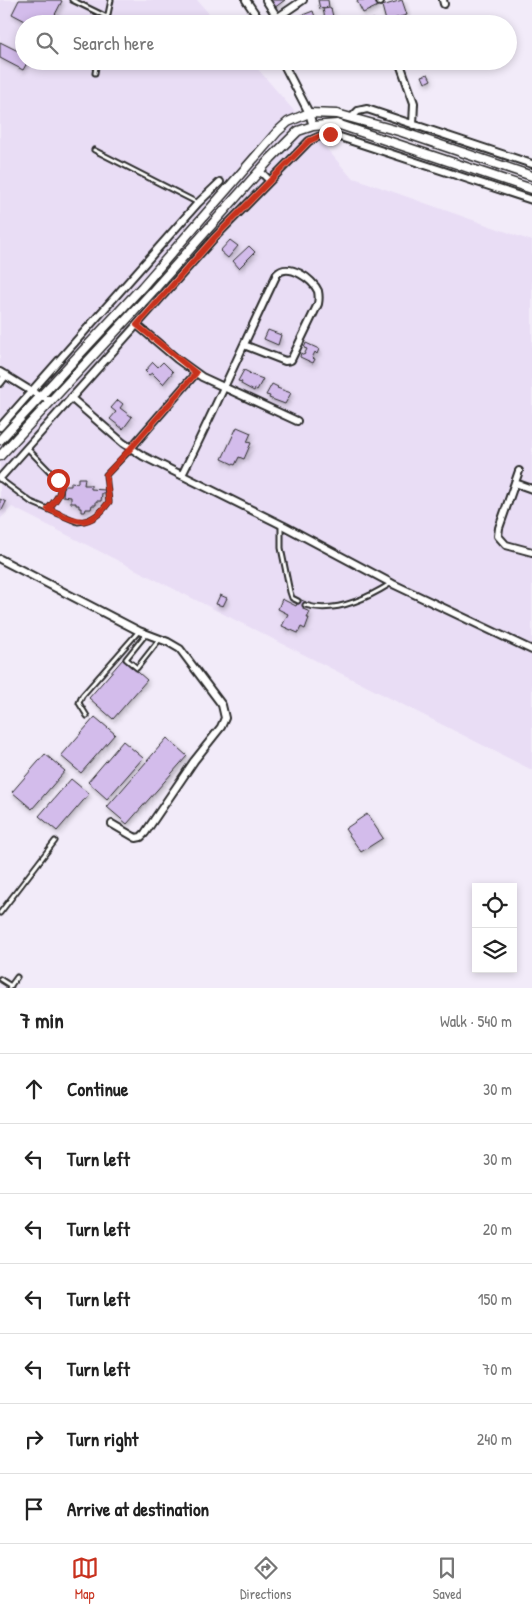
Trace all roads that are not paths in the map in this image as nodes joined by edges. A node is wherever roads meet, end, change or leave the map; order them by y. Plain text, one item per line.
1 (72, 0) edge
2 (111, 0) edge
3 (246, 0) edge
4 (266, 0) edge
5 (303, 0) edge
6 (103, 15) edge
7 (107, 15) edge
8 (256, 15) edge
9 (277, 15) edge
10 (281, 15) edge
11 (286, 70) edge
12 (402, 70) edge
13 (308, 113) junction
14 (351, 118) junction
15 (413, 124) junction
16 (313, 126) junction
17 (94, 150) dead end
18 (532, 164) edge
19 (260, 171) junction
20 (532, 176) edge
21 (270, 181) junction
22 (220, 182) dead end
23 (532, 189) edge
24 (532, 200) edge
25 (198, 203) junction
26 (137, 325) junction
27 (244, 346) junction
28 (196, 373) junction
29 (3, 374) edge
30 (0, 383) edge
31 (225, 389) junction
32 (36, 394) junction
33 (71, 398) junction
34 (51, 400) junction
35 (297, 421) dead end
36 (0, 427) edge
37 (0, 440) edge
38 (27, 448) junction
39 (131, 448) junction
40 (0, 456) edge
41 (519, 471) dead end
42 (182, 475) junction
43 (0, 479) edge
44 (515, 483) junction
45 (532, 489) edge
46 (48, 509) junction
47 (281, 524) junction
48 (532, 552) edge
49 (0, 559) edge
50 (390, 583) junction
51 (298, 602) dead end
52 (305, 605) dead end
53 (143, 632) junction
54 (159, 640) junction
55 (532, 650) edge
56 (87, 716) dead end
57 (112, 824) dead end
58 (55, 841) dead end
59 (0, 913) edge
60 (17, 978) dead end
61 (0, 979) edge
62 (10, 987) edge

1 - 6 lane
2 - 7 lane
3 - 8 street
4 - 9 street
5 - 10 street
11 - 13 street
12 - 15 street
13 - 14 street
13 - 16 street
13 - 32 street
14 - 15 street
14 - 20 street
15 - 18 street
16 - 19 street
16 - 23 street
17 - 25 lane
19 - 21 street
19 - 34 street
21 - 24 street
21 - 26 street
22 - 25 street
25 - 32 street
26 - 28 street
26 - 33 street
27 - 27 street
27 - 31 street
28 - 31 street
28 - 39 street
29 - 30 street
29 - 32 street
31 - 35 street
31 - 42 street
32 - 34 street
32 - 36 street
32 - 37 street
33 - 38 street
33 - 39 street
34 - 40 street
38 - 43 street
38 - 46 lane
39 - 42 street
39 - 46 lane
41 - 44 street
42 - 47 street
43 - 46 lane
44 - 45 street
44 - 48 street
47 - 50 street
47 - 51 lane
49 - 53 street
50 - 52 lane
50 - 55 street
53 - 54 street
53 - 54 lane
53 - 56 lane
54 - 57 street
58 - 59 lane
60 - 62 lane
61 - 62 lane

